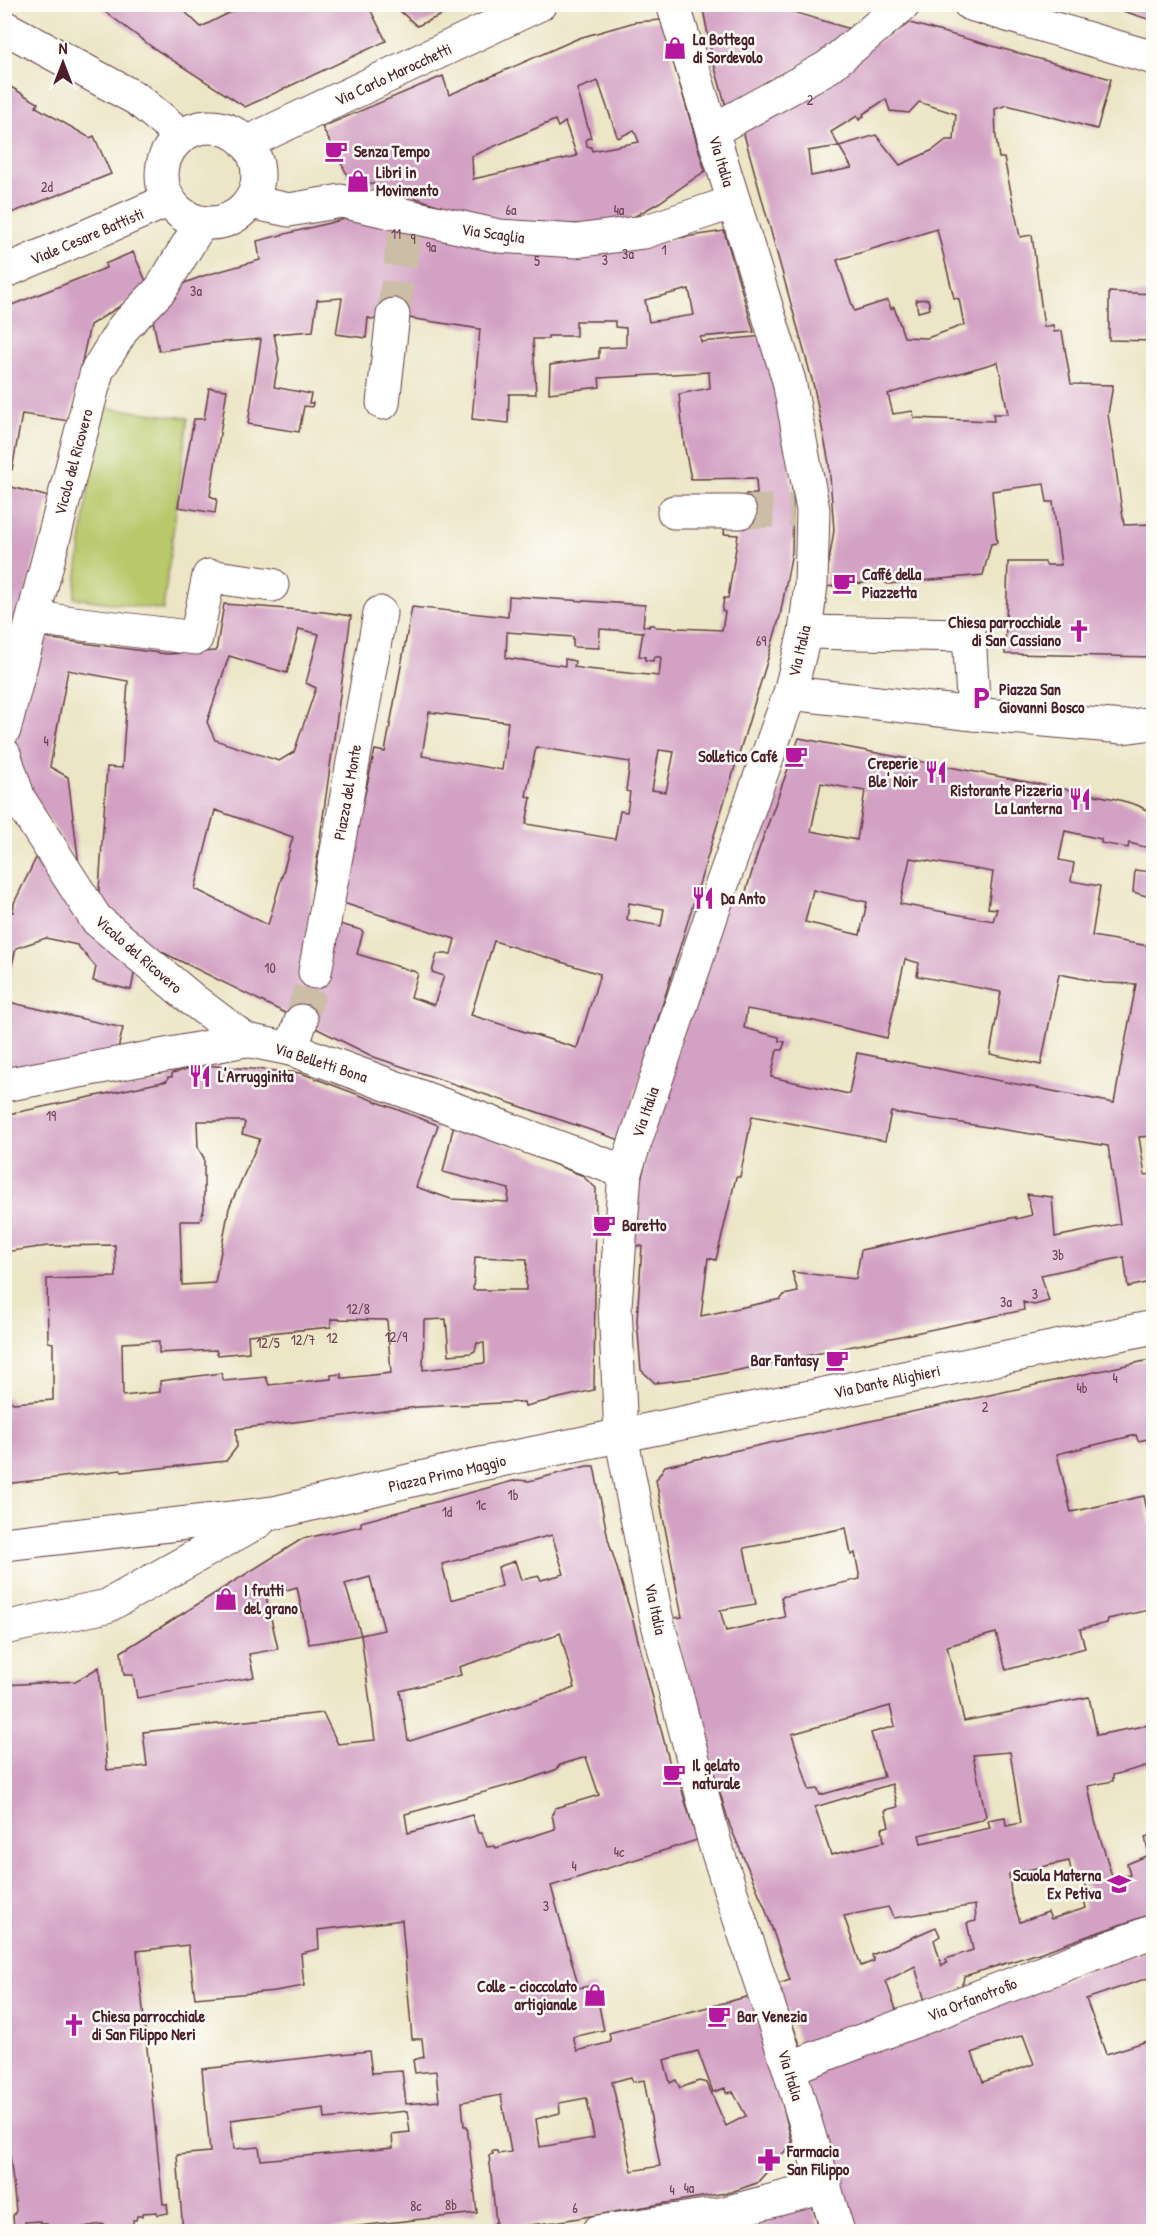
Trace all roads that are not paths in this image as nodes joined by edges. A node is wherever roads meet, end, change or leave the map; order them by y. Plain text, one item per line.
1 (540, 4) edge
2 (673, 4) edge
3 (904, 4) edge
4 (970, 4) edge
5 (4, 27) edge
6 (1154, 58) edge
7 (712, 132) junction
8 (182, 136) junction
9 (246, 143) junction
10 (169, 200) junction
11 (250, 202) junction
12 (734, 202) junction
13 (201, 223) junction
14 (4, 272) edge
15 (393, 315) tunnel mouth
16 (382, 403) dead end
17 (674, 512) dead end
18 (740, 512) tunnel mouth
19 (272, 585) dead end
20 (380, 613) dead end
21 (33, 618) junction
22 (805, 632) junction
23 (790, 693) junction
24 (974, 714) junction
25 (1138, 725) edge
26 (4, 730) edge
27 (1154, 743) edge
28 (4, 754) edge
29 (315, 972) tunnel mouth
30 (246, 1040) junction
31 (4, 1085) edge
32 (625, 1172) junction
33 (1154, 1327) edge
34 (621, 1435) junction
35 (274, 1513) junction
36 (4, 1544) edge
37 (4, 1628) edge
38 (1150, 1932) edge
39 (789, 2068) junction
40 (825, 2183) junction
41 (598, 2232) edge
42 (838, 2232) edge

1 - 9 street, Via Carlo Marocchetti
2 - 7 street, Via Italia
3 - 7 street
4 - 6 street
5 - 8 street
7 - 12 street, Via Italia
8 - 9 street
8 - 10 street
9 - 11 street
10 - 13 street
10 - 14 street, Viale Cesare Battisti
11 - 12 street, Via Scaglia
11 - 13 street
12 - 22 street, Via Italia
13 - 21 street, Vicolo del Ricovero
15 - 16 street
17 - 18 street
19 - 21 street
20 - 29 street, Piazza del Monte
21 - 26 street, Vicolo del Ricovero
22 - 23 street, Via Italia
22 - 24 street
23 - 24 street
23 - 32 street, Via Italia
24 - 25 street
25 - 27 street
28 - 30 street, Vicolo del Ricovero
30 - 31 street, Via Belletti Bona
30 - 32 street, Via Belletti Bona
32 - 34 street, Via Italia
33 - 34 street, Via Dante Alighieri
34 - 35 street, Piazza Primo Maggio
34 - 39 street, Via Italia
35 - 36 street, Piazza Primo Maggio
35 - 37 street, Piazza Primo Maggio
38 - 39 street, Via Orfanotrofio
39 - 40 street, Via Italia
40 - 41 street
40 - 42 street, Via Italia

